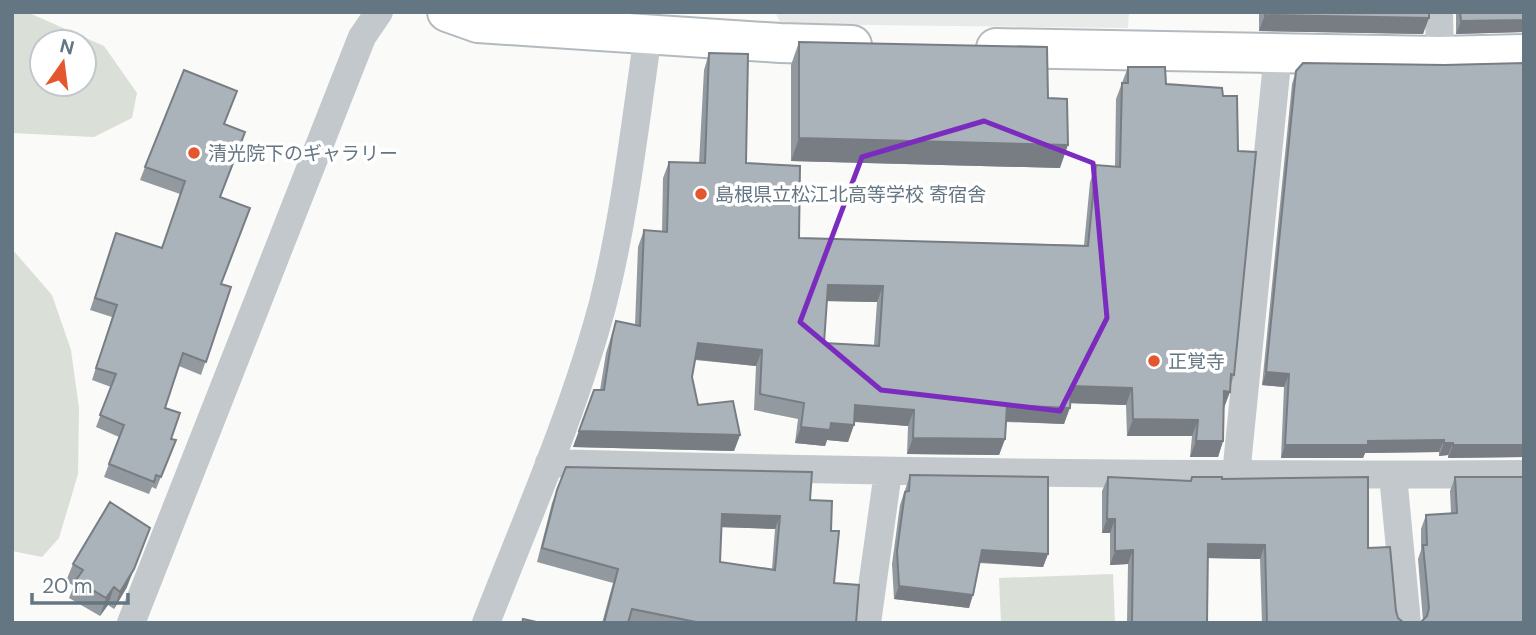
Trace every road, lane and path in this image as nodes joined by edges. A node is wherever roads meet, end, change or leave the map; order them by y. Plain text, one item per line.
1 (379, 12) edge
2 (447, 12) edge
3 (1439, 12) edge
4 (648, 35) junction
5 (889, 46) edge
6 (957, 48) edge
7 (1278, 53) junction
8 (1524, 54) edge
9 (1440, 56) junction
10 (549, 463) junction
11 (888, 472) junction
12 (1524, 474) edge
13 (1236, 475) junction
14 (1394, 475) junction
15 (131, 623) edge
16 (486, 623) edge
17 (866, 623) edge
18 (1407, 623) edge

1 - 15 street
2 - 4 street
3 - 9 street
4 - 5 street
4 - 10 street
6 - 7 street
7 - 9 street
7 - 13 street
8 - 9 street
10 - 11 street
10 - 16 street
11 - 13 street
11 - 17 street
12 - 14 street
13 - 14 street
14 - 18 street

